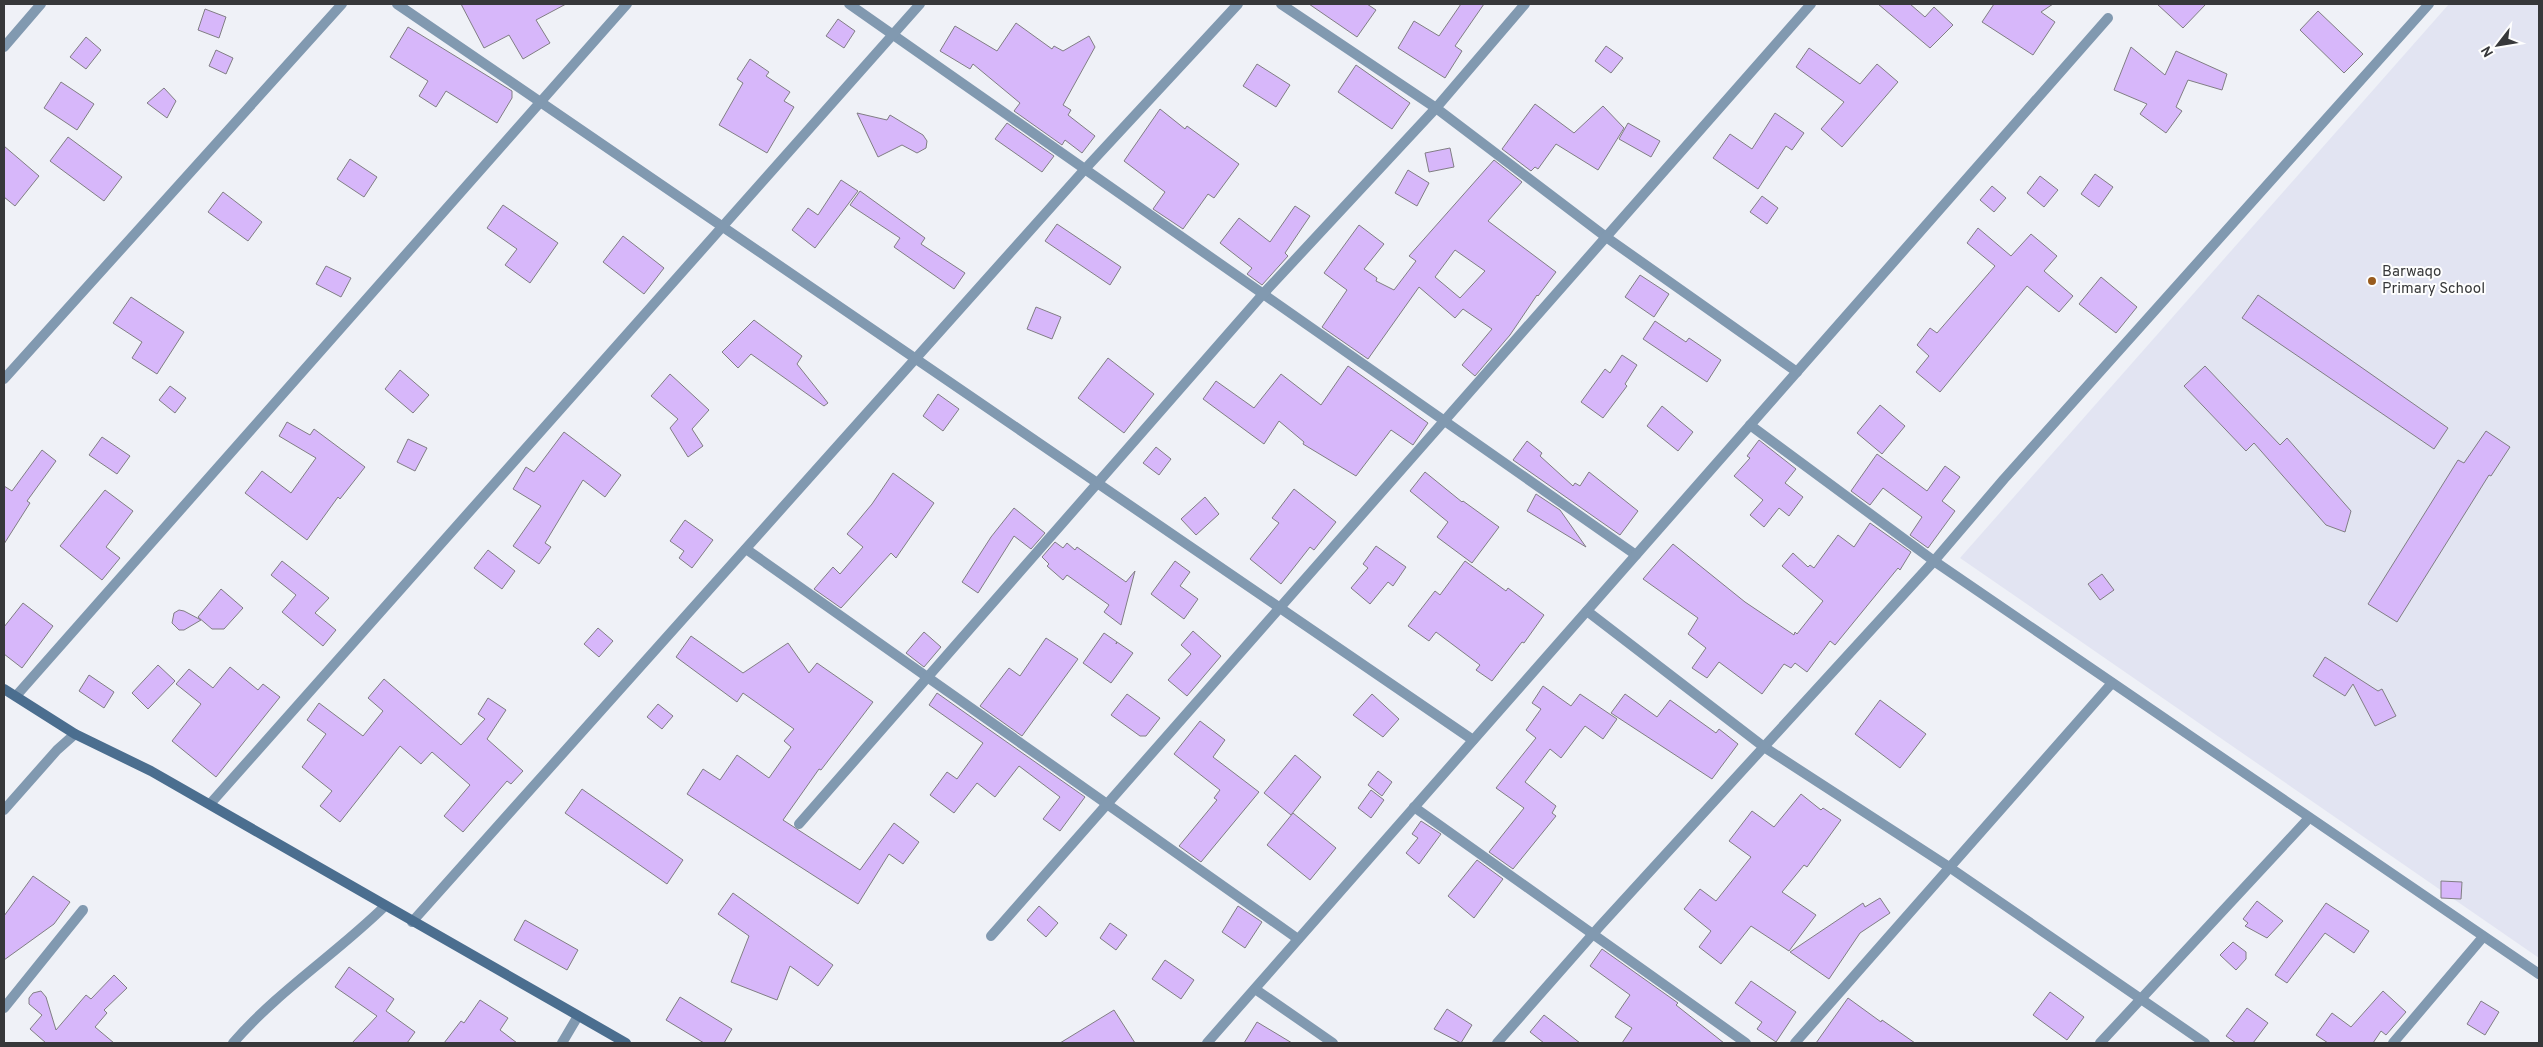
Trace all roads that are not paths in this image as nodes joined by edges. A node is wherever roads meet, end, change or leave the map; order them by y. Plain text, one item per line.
1 (41, 4) edge
2 (342, 4) edge
3 (397, 4) edge
4 (627, 4) edge
5 (849, 4) edge
6 (920, 4) edge
7 (1238, 4) edge
8 (1281, 4) edge
9 (1525, 4) edge
10 (1811, 4) edge
11 (2430, 4) edge
12 (2108, 18) dead end
13 (893, 34) junction
14 (4, 47) edge
15 (541, 102) junction
16 (1436, 108) junction
17 (1085, 169) junction
18 (723, 226) junction
19 (1606, 237) junction
20 (1263, 294) junction
21 (916, 359) junction
22 (1797, 372) junction
23 (4, 379) edge
24 (1444, 421) junction
25 (1750, 425) junction
26 (1098, 483) junction
27 (746, 549) junction
28 (1636, 556) junction
29 (1934, 561) junction
30 (1280, 608) junction
31 (1587, 611) junction
32 (927, 678) junction
33 (2112, 683) junction
34 (4, 689) edge
35 (16, 696) junction
36 (75, 734) junction
37 (1473, 740) junction
38 (1764, 747) junction
39 (210, 804) junction
40 (1107, 804) junction
41 (1414, 807) junction
42 (4, 810) edge
43 (2308, 818) junction
44 (799, 824) dead end
45 (1950, 868) junction
46 (385, 906) junction
47 (84, 910) dead end
48 (412, 922) junction
49 (1593, 934) junction
50 (991, 936) dead end
51 (2483, 937) junction
52 (1298, 939) junction
53 (2539, 974) edge
54 (1255, 989) junction
55 (2142, 998) junction
56 (4, 1008) edge
57 (578, 1016) junction
58 (233, 1043) edge
59 (562, 1043) edge
60 (626, 1043) edge
61 (1207, 1043) edge
62 (1332, 1043) edge
63 (1497, 1043) edge
64 (1746, 1043) edge
65 (1795, 1043) edge
66 (2100, 1043) edge
67 (2205, 1043) edge
68 (2392, 1043) edge

1 - 14 street
2 - 23 street
3 - 15 street
4 - 15 street
5 - 13 street
6 - 13 street
7 - 17 street
8 - 16 street
9 - 16 street
10 - 19 street
11 - 29 street
12 - 22 street
13 - 17 street
13 - 18 street
15 - 18 street
15 - 35 street
16 - 19 street
16 - 20 street
17 - 20 street
17 - 21 street
18 - 21 street
18 - 39 street
19 - 22 street
19 - 24 street
20 - 24 street
20 - 26 street
21 - 26 street
21 - 27 street
22 - 25 street
24 - 28 street
24 - 30 street
25 - 28 street
25 - 29 street
26 - 30 street
26 - 32 street
27 - 32 street
27 - 48 street
28 - 31 street
29 - 33 street
29 - 38 street
30 - 37 street
30 - 40 street
31 - 37 street
31 - 38 street
32 - 40 street
32 - 44 street
33 - 43 street
33 - 45 street
34 - 35 main road
35 - 36 main road
36 - 39 main road
36 - 42 street
37 - 41 street
38 - 45 street
38 - 49 street
39 - 46 main road
40 - 50 street
40 - 52 street
41 - 49 street
41 - 52 street
43 - 51 street
43 - 55 street
45 - 55 street
45 - 65 street
46 - 48 main road
46 - 58 street
47 - 56 street
48 - 57 main road
49 - 63 street
49 - 64 street
51 - 53 street
51 - 68 street
52 - 54 street
54 - 61 street
54 - 62 street
55 - 66 street
55 - 67 street
57 - 59 street
57 - 60 main road

